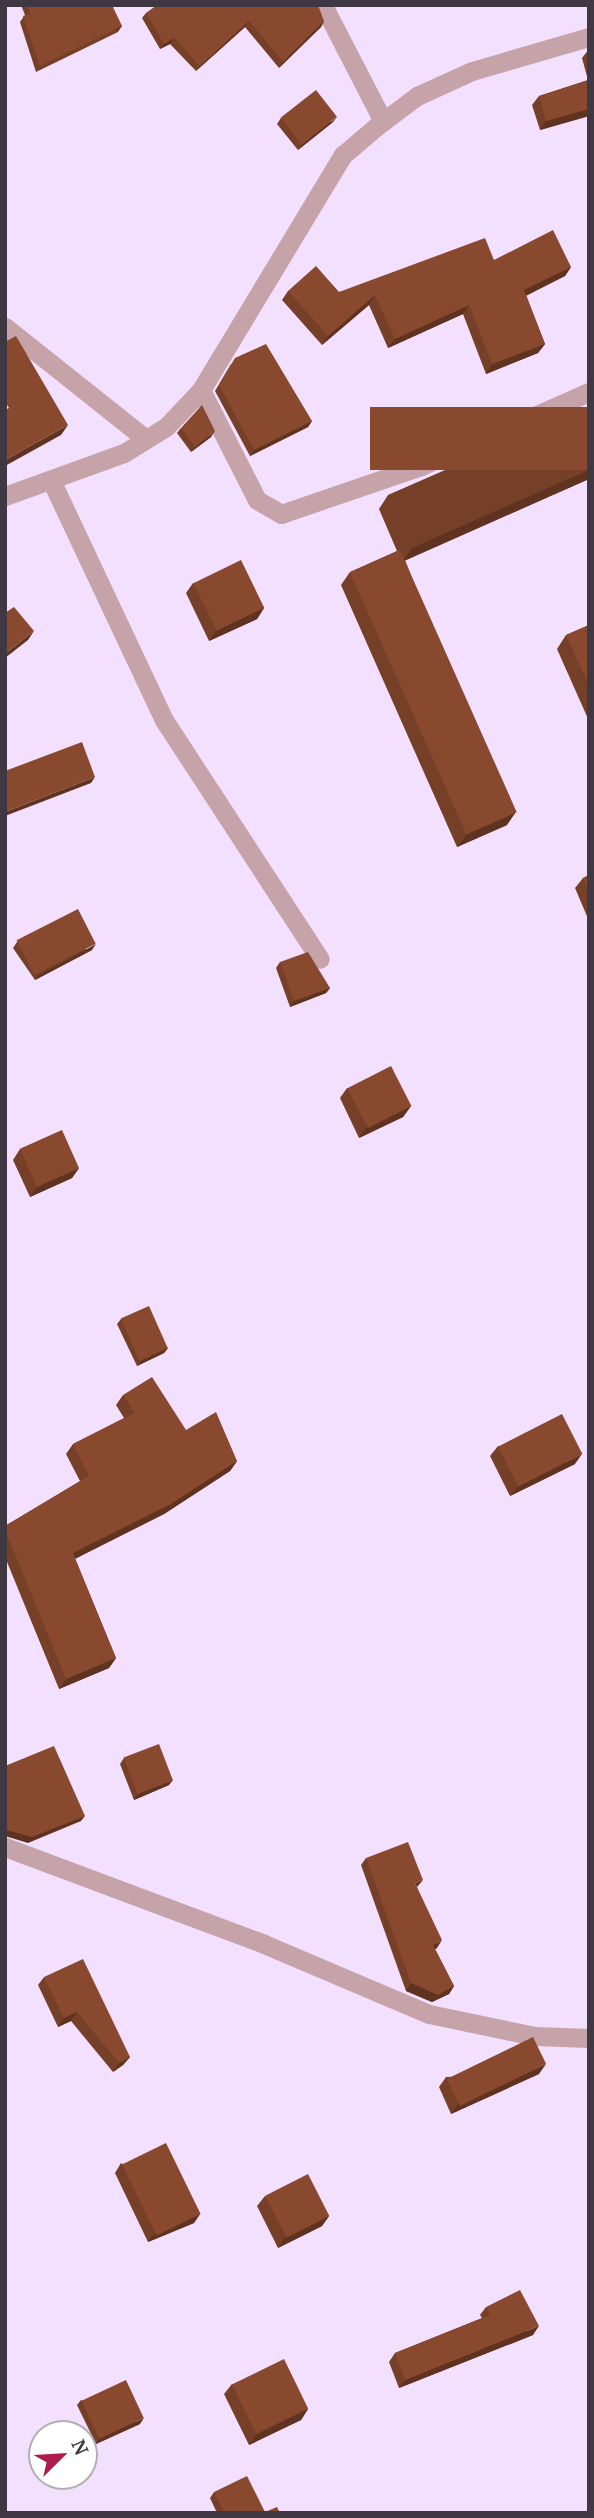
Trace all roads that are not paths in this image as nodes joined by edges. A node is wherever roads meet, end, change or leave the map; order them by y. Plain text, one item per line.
1 (323, 5) edge
2 (589, 37) edge
3 (383, 121) junction
4 (5, 327) edge
5 (201, 390) junction
6 (589, 392) edge
7 (146, 439) junction
8 (51, 480) junction
9 (5, 496) edge
10 (320, 959) dead end
11 (5, 1847) edge
12 (589, 2038) edge

1 - 3 street
2 - 3 street
3 - 5 street
4 - 7 street
5 - 6 street
5 - 7 street
7 - 8 street
8 - 9 street
8 - 10 street
11 - 12 street

